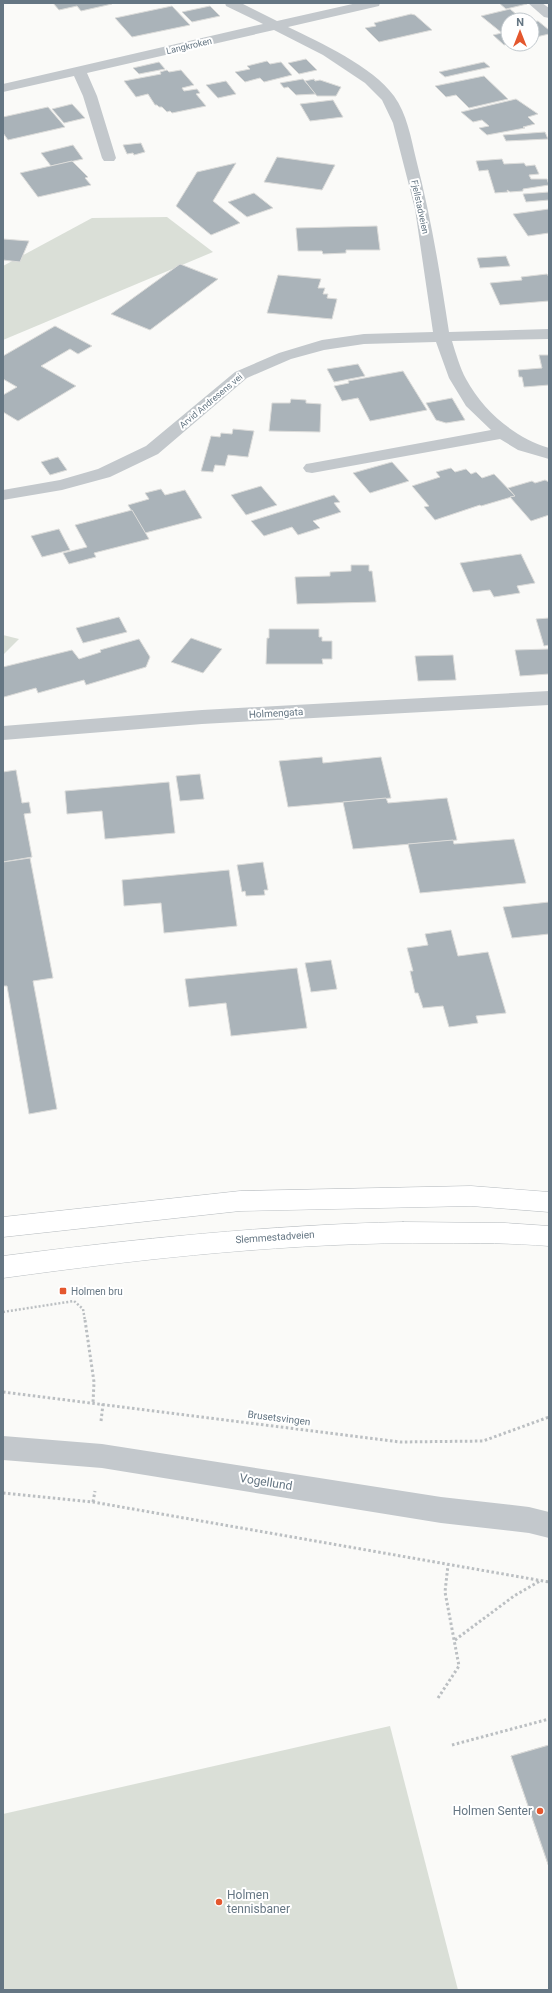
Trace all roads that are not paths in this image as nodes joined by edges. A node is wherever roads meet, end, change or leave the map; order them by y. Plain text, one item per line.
1 (231, 3) edge
2 (374, 3) edge
3 (534, 3) edge
4 (549, 14) edge
5 (274, 26) junction
6 (78, 71) junction
7 (3, 88) edge
8 (109, 158) dead end
9 (549, 334) edge
10 (442, 336) junction
11 (503, 433) junction
12 (549, 454) edge
13 (312, 468) dead end
14 (3, 495) edge
15 (549, 698) edge
16 (3, 733) edge
17 (549, 1202) edge
18 (3, 1227) edge
19 (549, 1236) edge
20 (3, 1267) edge
21 (3, 1448) edge
22 (542, 1521) edge

1 - 5 street, Fjellstadveien
2 - 5 street, Langkroken
3 - 4 street
5 - 6 street, Langkroken
5 - 10 street, Fjellstadveien
6 - 7 street, Langkroken
6 - 8 street
9 - 10 street, Arvid Andresens vei
10 - 11 street, Fjellstadveien
10 - 14 street, Arvid Andresens vei
11 - 12 street, Fjellstadveien
11 - 13 street
15 - 16 street, Holmengata
17 - 18 main road
19 - 20 main road, Slemmestadveien
21 - 22 street, Vogellund

